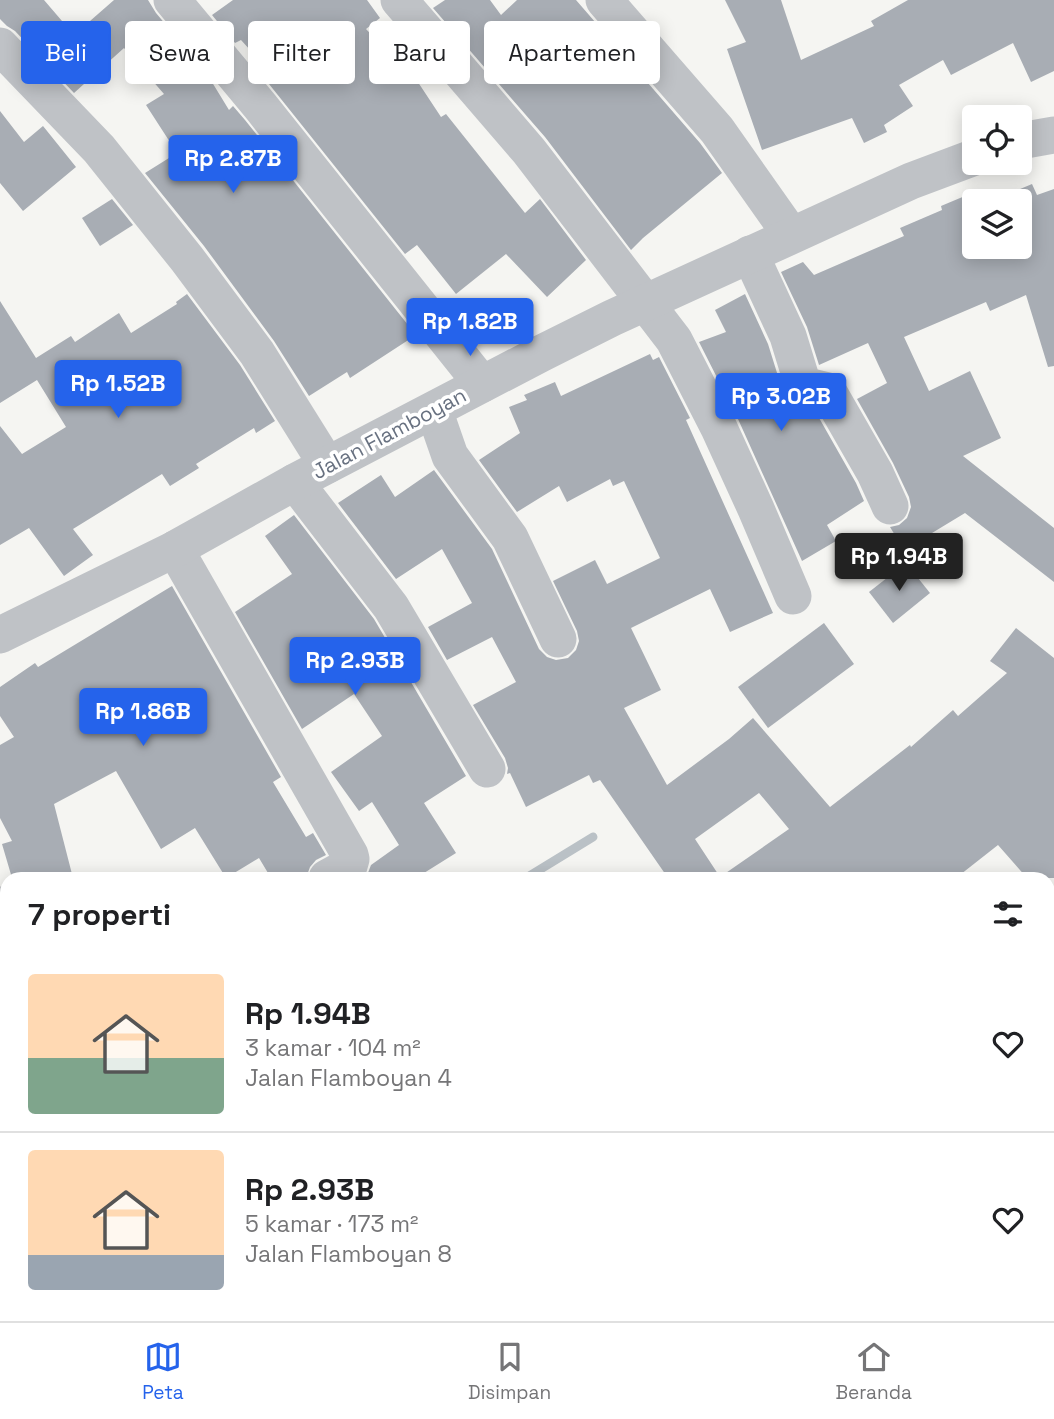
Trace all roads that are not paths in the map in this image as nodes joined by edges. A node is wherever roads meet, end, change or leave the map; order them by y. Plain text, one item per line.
1 (172, 0) edge
2 (399, 0) edge
3 (604, 0) edge
4 (0, 46) edge
5 (1054, 135) edge
6 (1032, 139) edge
7 (962, 162) edge
8 (791, 235) junction
9 (750, 254) junction
10 (646, 302) junction
11 (482, 384) junction
12 (434, 410) junction
13 (327, 466) junction
14 (295, 482) junction
15 (890, 506) dead end
16 (175, 549) junction
17 (793, 596) dead end
18 (0, 635) edge
19 (558, 639) dead end
20 (487, 769) dead end
21 (338, 872) edge

1 - 11 street
2 - 10 street
3 - 8 street
4 - 13 street
5 - 6 street
7 - 8 street, Jalan Flamboyan
8 - 9 street, Jalan Flamboyan
9 - 10 street, Jalan Flamboyan
9 - 15 street
10 - 11 street, Jalan Flamboyan
10 - 17 street
11 - 12 street, Jalan Flamboyan
12 - 13 street, Jalan Flamboyan
12 - 19 street
13 - 14 street, Jalan Flamboyan
14 - 16 street, Jalan Flamboyan
14 - 20 street
16 - 18 street, Jalan Flamboyan
16 - 21 street

